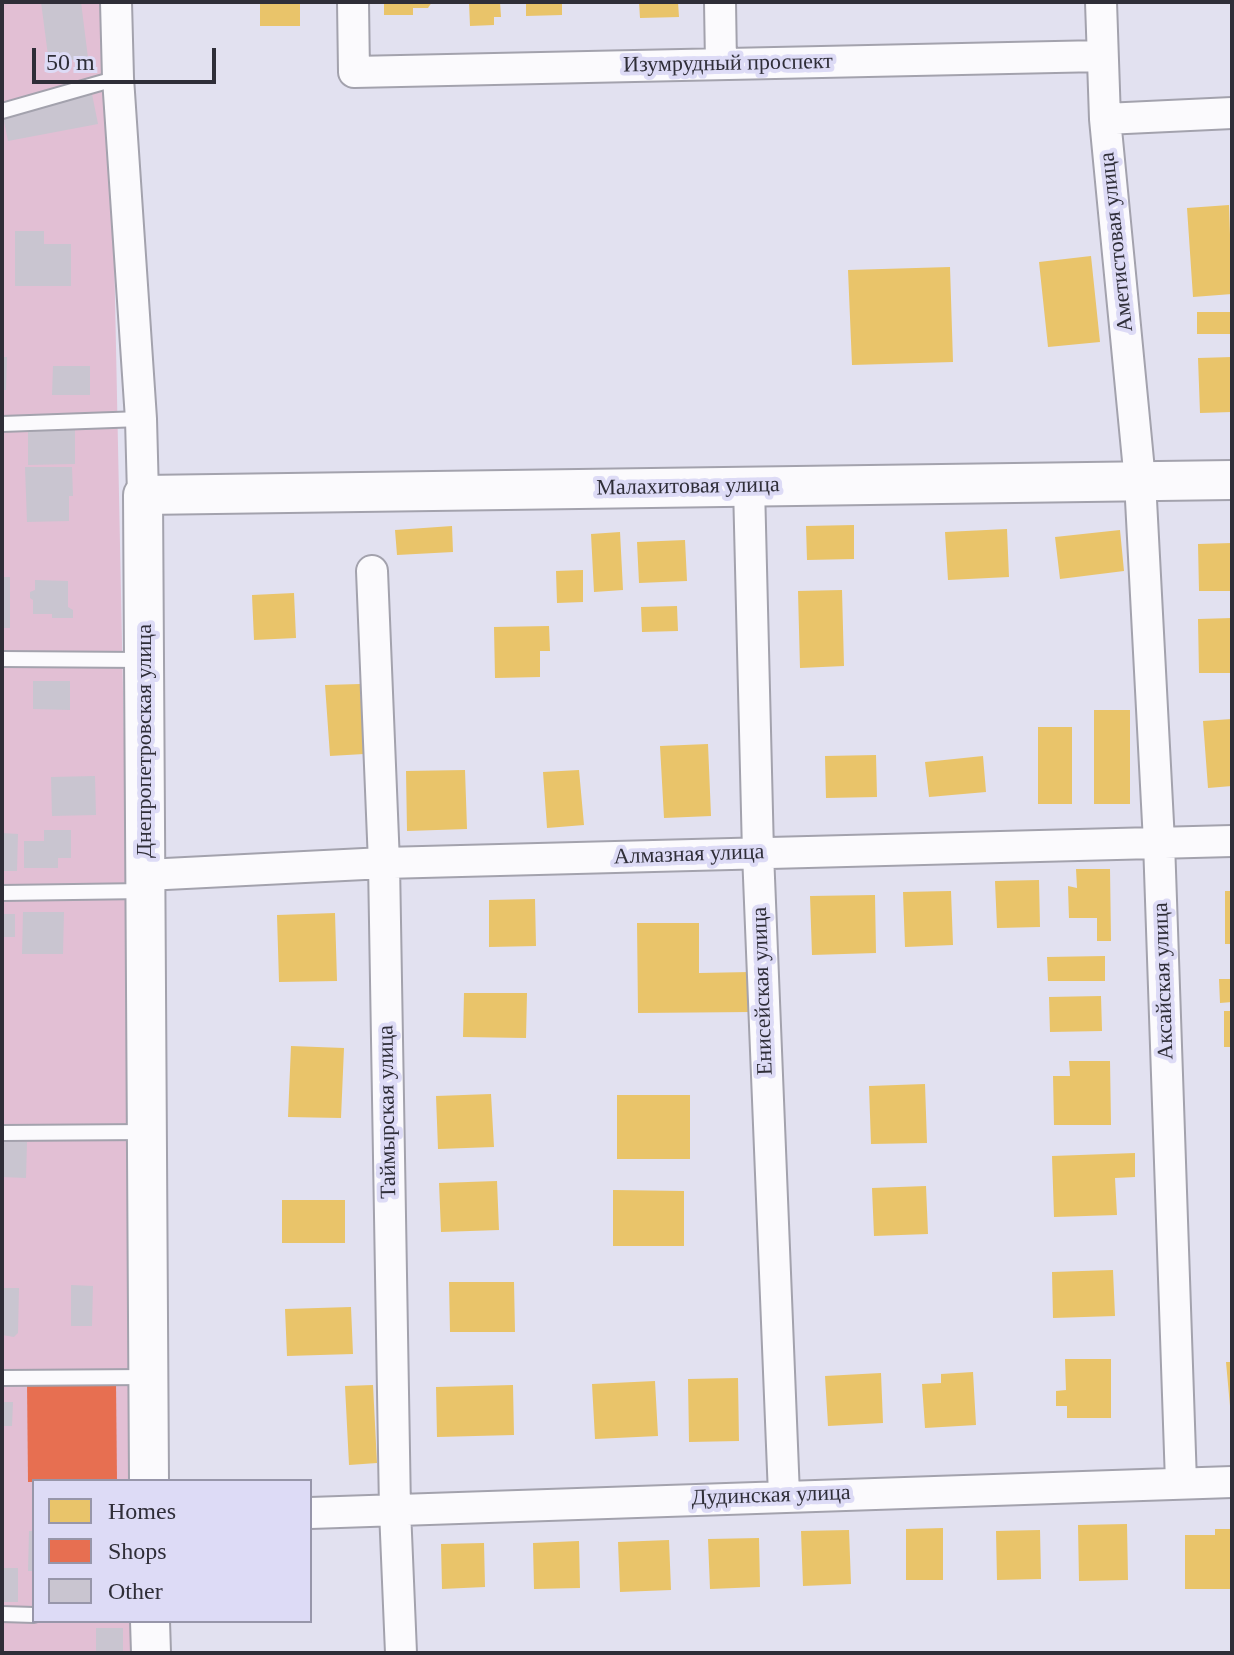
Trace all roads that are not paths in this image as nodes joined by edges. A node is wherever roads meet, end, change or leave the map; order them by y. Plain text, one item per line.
1 (116, 2) edge
2 (353, 2) edge
3 (720, 2) edge
4 (1101, 2) edge
5 (1102, 56) junction
6 (721, 64) junction
7 (118, 78) junction
8 (2, 111) edge
9 (1232, 113) edge
10 (1105, 119) junction
11 (141, 419) junction
12 (2, 424) edge
13 (1232, 480) edge
14 (1140, 481) junction
15 (749, 486) junction
16 (143, 495) junction
17 (372, 571) dead end
18 (2, 659) edge
19 (144, 660) junction
20 (1232, 841) edge
21 (1159, 842) junction
22 (758, 853) junction
23 (384, 863) junction
24 (145, 883) junction
25 (2, 893) edge
26 (148, 1132) junction
27 (2, 1133) edge
28 (148, 1377) junction
29 (2, 1378) edge
30 (149, 1479) edge
31 (1181, 1482) junction
32 (1232, 1482) edge
33 (784, 1495) junction
34 (395, 1510) junction
35 (312, 1513) edge
36 (2, 1614) edge
37 (32, 1615) edge
38 (150, 1623) edge
39 (151, 1653) edge
40 (401, 1653) edge

1 - 7 street, Днепропетровская улица
2 - 6 street, Изумрудный проспект
3 - 6 street
4 - 5 street, Аметистовая улица
5 - 6 street, Изумрудный проспект
5 - 10 street, Аметистовая улица
7 - 8 lane
7 - 11 street, Днепропетровская улица
9 - 10 street
10 - 14 street, Аметистовая улица
11 - 12 lane
11 - 16 street, Днепропетровская улица
13 - 14 street, Малахитовая улица
14 - 15 street, Малахитовая улица
14 - 21 street, Аксайская улица
15 - 16 street, Малахитовая улица
15 - 22 street, Енисейская улица
16 - 19 street, Днепропетровская улица
17 - 23 street, Таймырская улица
18 - 19 lane
19 - 24 street, Днепропетровская улица
20 - 21 street, Алмазная улица
21 - 22 street, Алмазная улица
21 - 31 street, Аксайская улица
22 - 23 street, Алмазная улица
22 - 33 street, Енисейская улица
23 - 24 street, Алмазная улица
23 - 34 street, Таймырская улица
24 - 25 lane
24 - 26 street, Днепропетровская улица
26 - 27 lane
26 - 28 street, Днепропетровская улица
28 - 29 lane
28 - 30 street, Днепропетровская улица
31 - 32 street, Дудинская улица
31 - 33 street, Дудинская улица
33 - 34 street, Дудинская улица
34 - 35 street, Дудинская улица
34 - 40 street, Таймырская улица
36 - 37 lane
38 - 39 street

